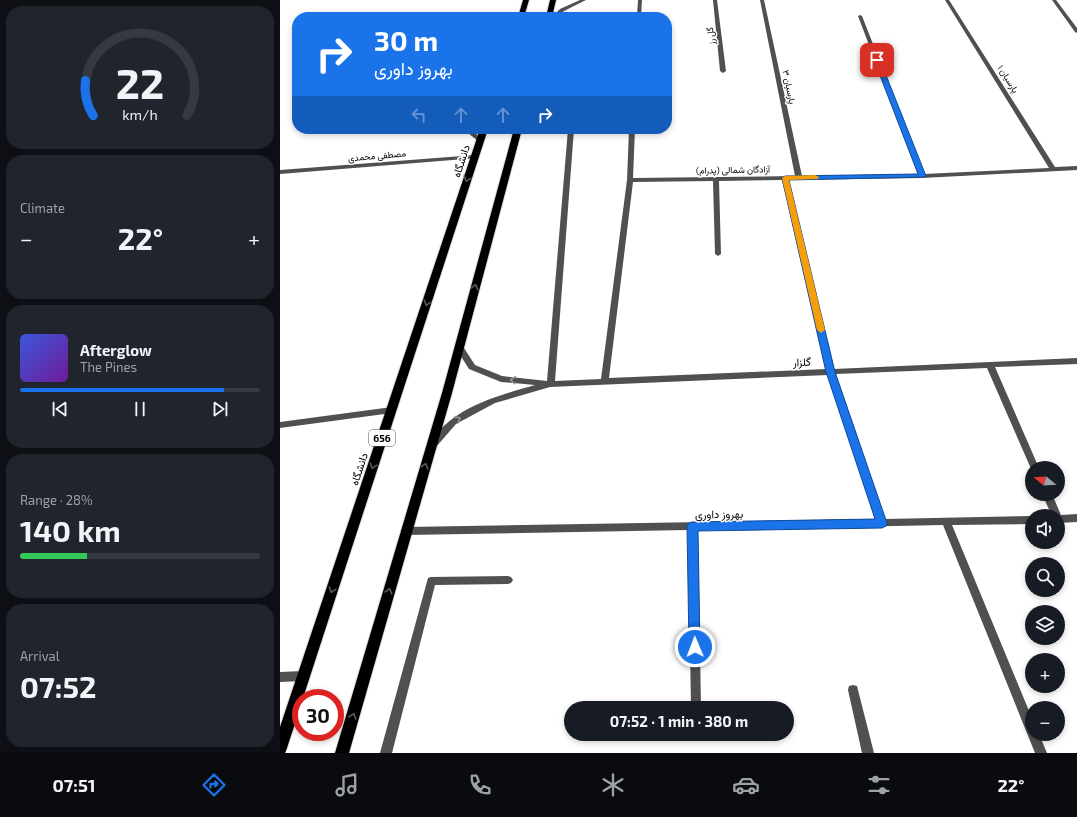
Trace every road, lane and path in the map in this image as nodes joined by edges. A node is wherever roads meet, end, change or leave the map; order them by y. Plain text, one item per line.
1 (526, 0) edge
2 (553, 0) edge
3 (584, 0) edge
4 (640, 0) edge
5 (715, 0) edge
6 (762, 0) edge
7 (947, 0) edge
8 (1054, 0) edge
9 (522, 12) edge
10 (550, 12) edge
11 (560, 12) edge
12 (639, 12) edge
13 (860, 16) dead end
14 (1077, 31) edge
15 (723, 71) dead end
16 (472, 134) edge
17 (482, 134) edge
18 (517, 134) edge
19 (572, 134) edge
20 (632, 134) edge
21 (480, 140) junction
22 (475, 157) junction
23 (1053, 168) junction
24 (1077, 168) edge
25 (280, 172) edge
26 (922, 176) junction
27 (785, 178) junction
28 (799, 178) junction
29 (716, 179) junction
30 (630, 180) junction
31 (718, 254) dead end
32 (459, 347) junction
33 (1077, 361) edge
34 (990, 365) junction
35 (831, 372) junction
36 (605, 382) junction
37 (551, 384) junction
38 (392, 410) junction
39 (280, 425) edge
40 (431, 447) junction
41 (1032, 461) edge
42 (1077, 518) edge
43 (1065, 519) edge
44 (1025, 520) edge
45 (946, 522) junction
46 (882, 523) junction
47 (692, 526) junction
48 (406, 531) junction
49 (508, 580) dead end
50 (280, 676) edge
51 (303, 676) junction
52 (853, 690) dead end
53 (696, 701) edge
54 (1025, 714) edge
55 (1036, 741) edge
56 (280, 748) edge
57 (342, 753) edge
58 (386, 753) edge
59 (868, 753) edge
60 (1041, 753) edge

1 - 9 main road
2 - 10 main road
3 - 11 street
4 - 12 street
5 - 15 street, گل رز
6 - 28 street, پارسیان ۳
7 - 23 street, پارسیان ۱
8 - 14 street
13 - 26 street
16 - 21 street
17 - 21 main road, دانشگاه / 656
32 -> 18 main road
19 - 37 street
20 - 30 street
21 - 22 main road, دانشگاه / 656
22 - 25 street, مصطفی محمدی
22 -> 38 main road, دانشگاه / 656
23 - 24 street, آزادگان شمالی (پدرام)
23 - 26 street, آزادگان شمالی (پدرام)
26 - 28 street, آزادگان شمالی (پدرام)
27 - 28 street, آزادگان شمالی (پدرام)
27 - 29 street, آزادگان شمالی (پدرام)
27 - 35 street
29 - 30 street, آزادگان شمالی (پدرام)
29 - 31 street
30 - 36 street
37 -> 32 street
32 - 40 main road
33 - 34 street, گلزار
34 - 35 street, گلزار
34 - 41 street
35 - 36 street, گلزار
35 - 46 street
36 - 37 street, گلزار
40 -> 37 street
38 - 39 street
38 -> 51 main road, دانشگاه / 656
48 -> 40 main road
42 - 43 street
44 - 45 street, بهروز داوری
45 - 46 street, بهروز داوری
45 - 54 street
46 - 47 street, بهروز داوری
47 - 48 street, بهروز داوری
47 - 53 street
57 -> 48 main road
49 - 58 street
50 - 51 street
51 - 56 main road, دانشگاه / 656
52 - 59 street
55 - 60 street

